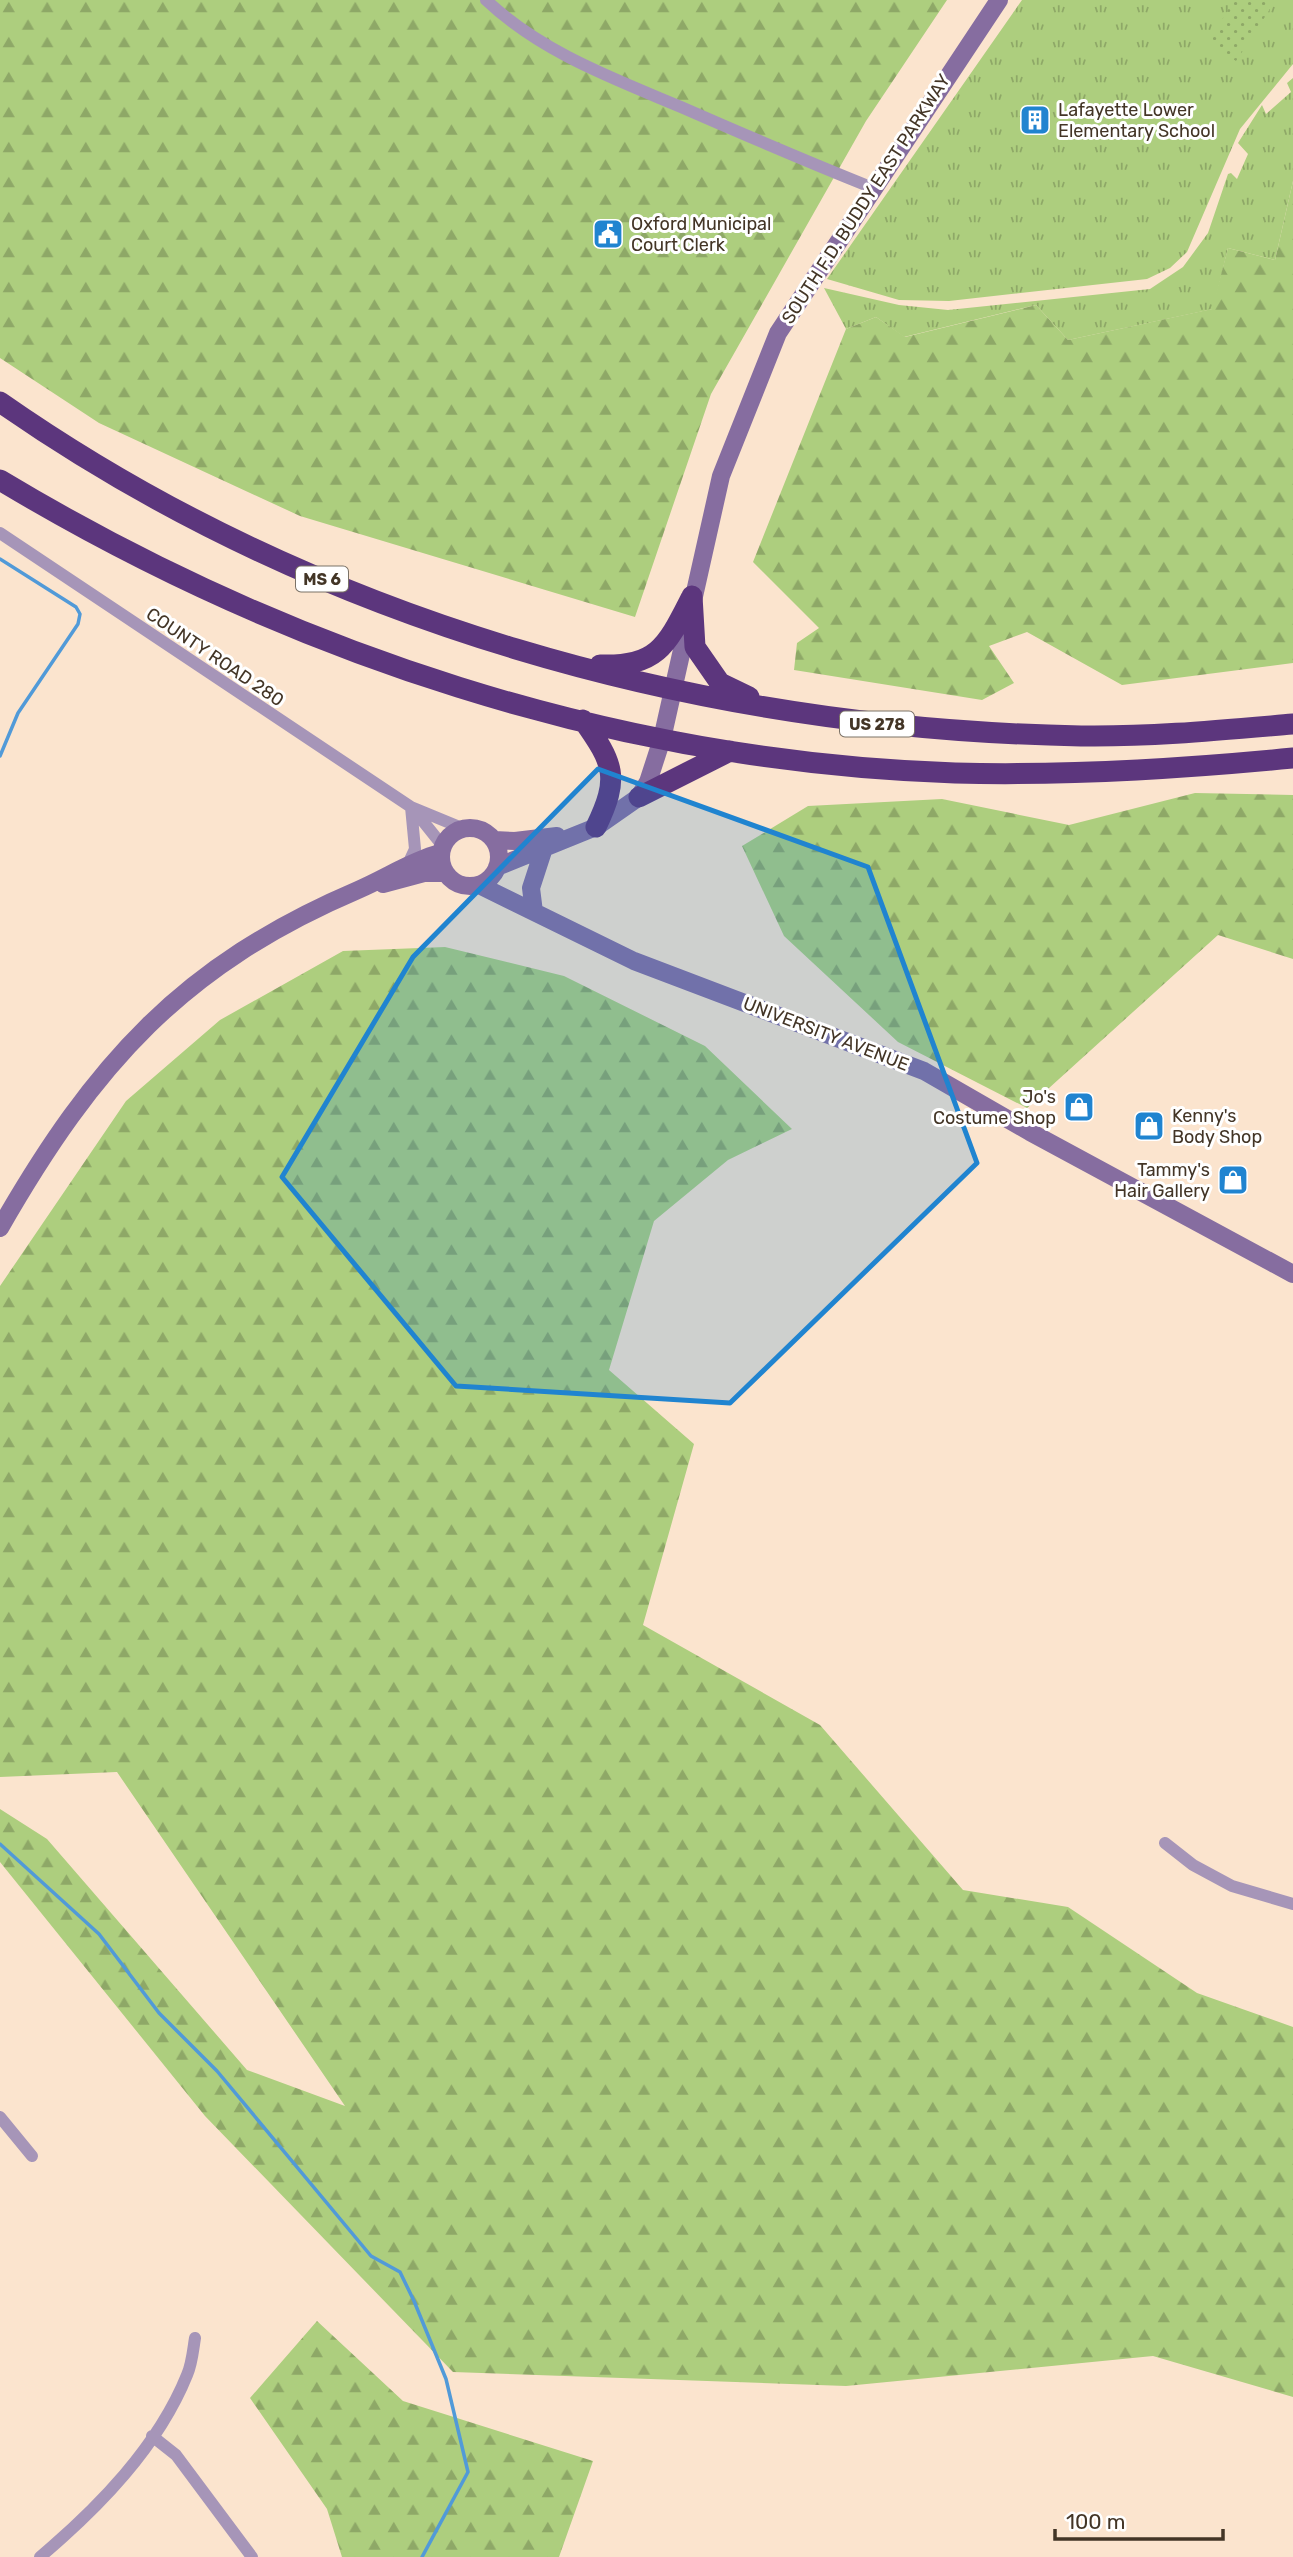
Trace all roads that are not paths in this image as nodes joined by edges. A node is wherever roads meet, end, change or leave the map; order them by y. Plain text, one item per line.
1 (486, 0) edge
2 (999, 0) edge
3 (873, 188) junction
4 (0, 402) edge
5 (0, 480) edge
6 (0, 533) edge
7 (692, 596) junction
8 (565, 664) junction
9 (671, 690) junction
10 (808, 714) junction
11 (583, 720) junction
12 (1293, 724) edge
13 (662, 739) junction
14 (730, 751) junction
15 (1293, 758) edge
16 (639, 797) junction
17 (411, 807) junction
18 (596, 827) junction
19 (462, 828) junction
20 (571, 836) junction
21 (494, 840) junction
22 (544, 848) junction
23 (441, 849) junction
24 (409, 863) junction
25 (496, 869) junction
26 (445, 873) junction
27 (479, 885) junction
28 (362, 888) junction
29 (534, 912) junction
30 (0, 1227) edge
31 (1293, 1274) edge
32 (1165, 1843) dead end
33 (1293, 1903) edge
34 (0, 2116) edge
35 (32, 2156) dead end
36 (195, 2338) dead end
37 (152, 2436) junction
38 (40, 2557) edge
39 (252, 2557) edge

1 - 3 street
2 - 3 main road, SOUTH F.D. BUDDY EAST PARKWAY
3 - 7 main road, SOUTH F.D. BUDDY EAST PARKWAY
4 - 8 highway, MS 6
5 - 11 highway
6 - 17 street, COUNTY ROAD 280
7 - 8 highway
7 - 9 main road, SOUTH F.D. BUDDY EAST PARKWAY
7 - 10 highway
8 - 9 highway, MS 6
9 - 10 highway, US 278
9 - 13 main road, SOUTH F.D. BUDDY EAST PARKWAY
10 - 12 highway, US 278
11 - 13 highway
11 - 18 highway
13 - 14 highway
13 - 16 main road, SOUTH F.D. BUDDY EAST PARKWAY
14 - 15 highway
14 - 16 highway
16 - 18 main road
17 - 19 street
17 - 23 street
17 - 24 street
18 - 20 main road
19 - 21 main road
19 - 23 main road
20 - 21 main road
20 - 22 main road
21 - 25 main road
22 - 25 main road
22 - 29 main road
23 - 24 main road
23 - 26 main road
24 - 28 main road
25 - 27 main road
25 - 29 main road, UNIVERSITY AVENUE
26 - 27 main road
26 - 28 main road
27 - 29 main road, UNIVERSITY AVENUE
28 - 30 main road
29 - 31 main road, UNIVERSITY AVENUE
32 - 33 street
34 - 35 street
36 - 37 street
37 - 38 street
37 - 39 street

